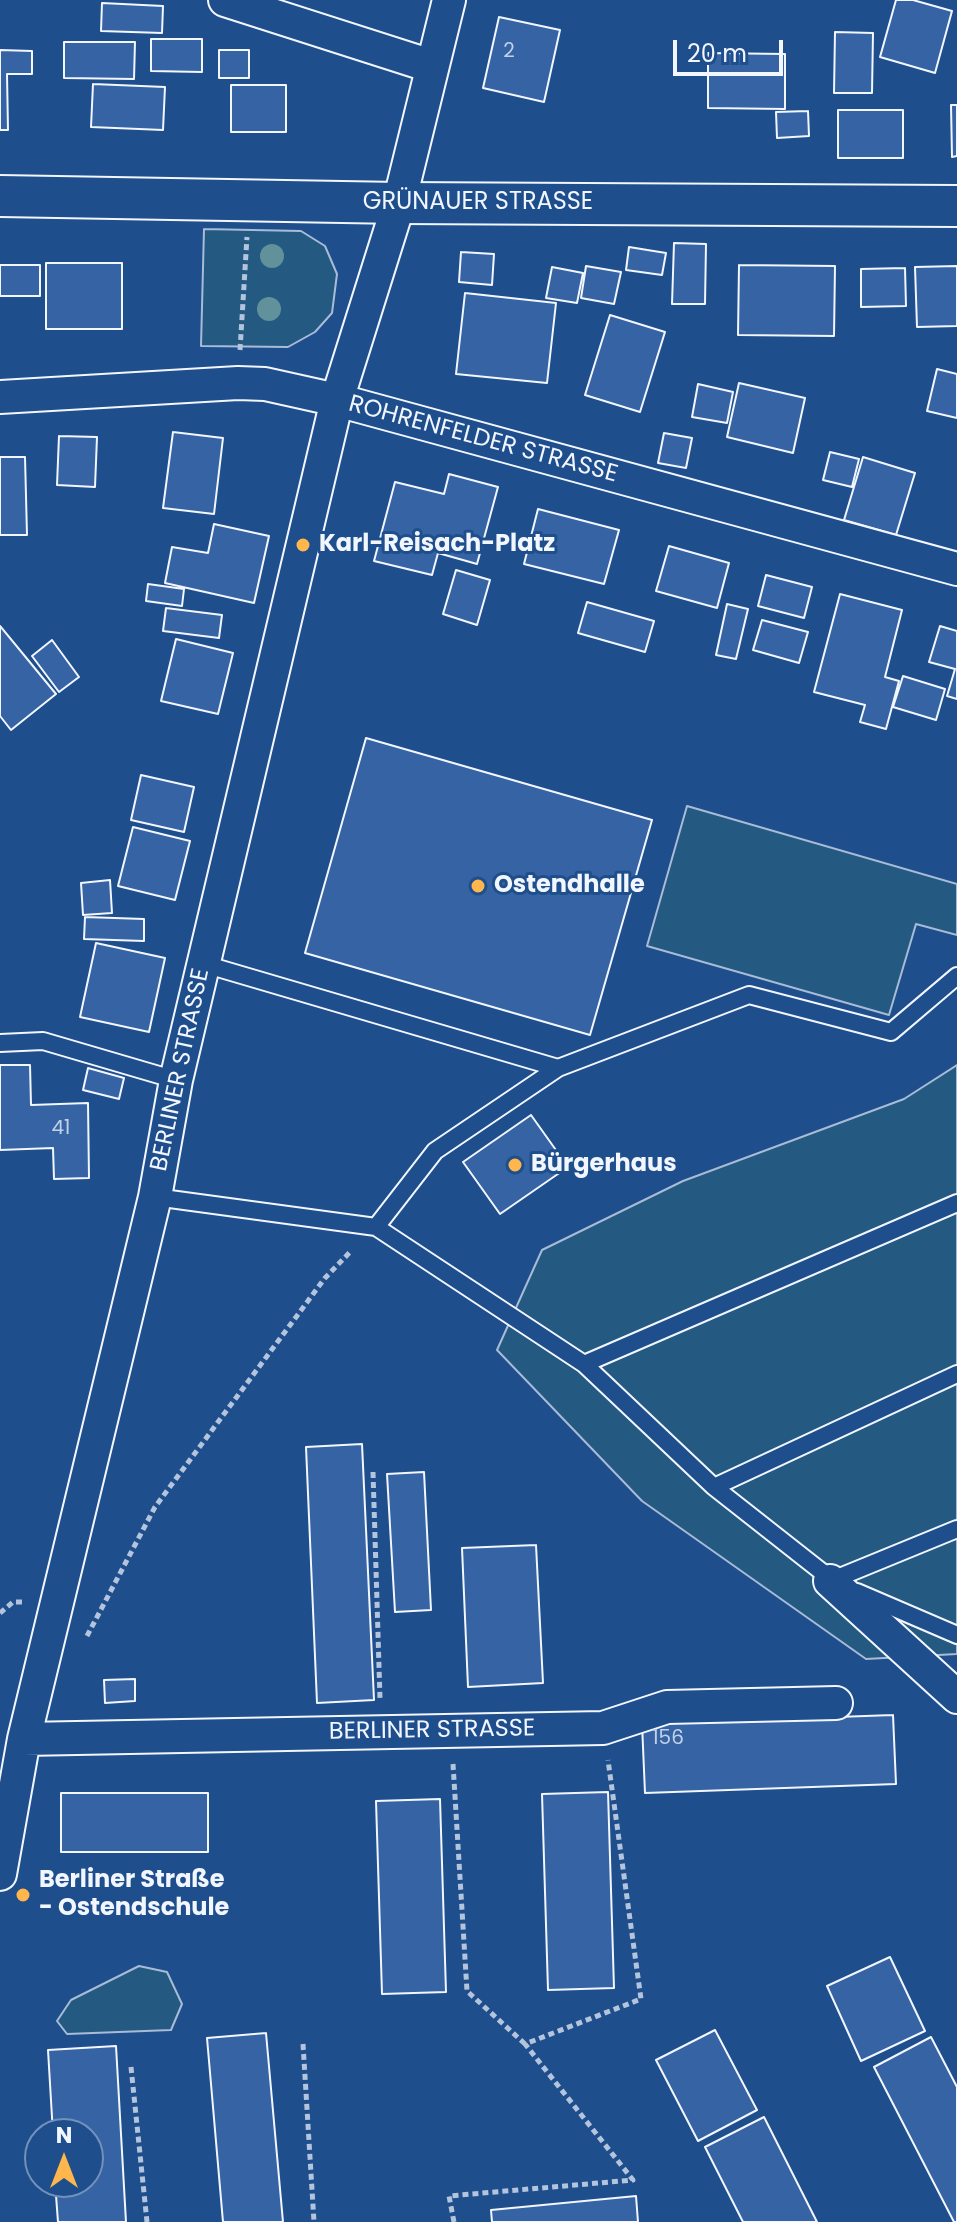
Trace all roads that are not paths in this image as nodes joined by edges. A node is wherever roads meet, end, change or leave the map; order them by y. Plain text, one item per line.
1 (225, 0) edge
2 (449, 0) edge
3 (431, 66) junction
4 (0, 196) edge
5 (399, 203) junction
6 (957, 206) edge
7 (0, 397) edge
8 (337, 400) junction
9 (957, 569) edge
10 (204, 964) junction
11 (957, 976) edge
12 (0, 1043) edge
13 (558, 1068) junction
14 (176, 1080) junction
15 (155, 1197) junction
16 (957, 1203) edge
17 (376, 1227) junction
18 (584, 1364) junction
19 (957, 1374) edge
20 (714, 1487) junction
21 (957, 1529) edge
22 (830, 1581) junction
23 (957, 1635) edge
24 (957, 1697) edge
25 (836, 1703) dead end
26 (24, 1739) junction
27 (0, 1874) edge

1 - 3 street
2 - 3 street
3 - 5 street
4 - 5 street, GRÜNAUER STRASSE
5 - 6 street, GRÜNAUER STRASSE
5 - 8 street
7 - 8 street, ROHRENFELDER STRASSE
8 - 9 street, ROHRENFELDER STRASSE
8 - 10 street, BERLINER STRASSE
10 - 13 lane
10 - 14 street, BERLINER STRASSE
11 - 13 lane
12 - 14 lane
13 - 17 lane
14 - 15 street, BERLINER STRASSE
15 - 17 lane
15 - 26 street, BERLINER STRASSE
16 - 18 lane
17 - 18 lane
18 - 20 lane
19 - 20 lane
20 - 22 lane
21 - 22 lane
22 - 23 lane
22 - 24 street
25 - 26 street, BERLINER STRASSE
26 - 27 street, BERLINER STRASSE

